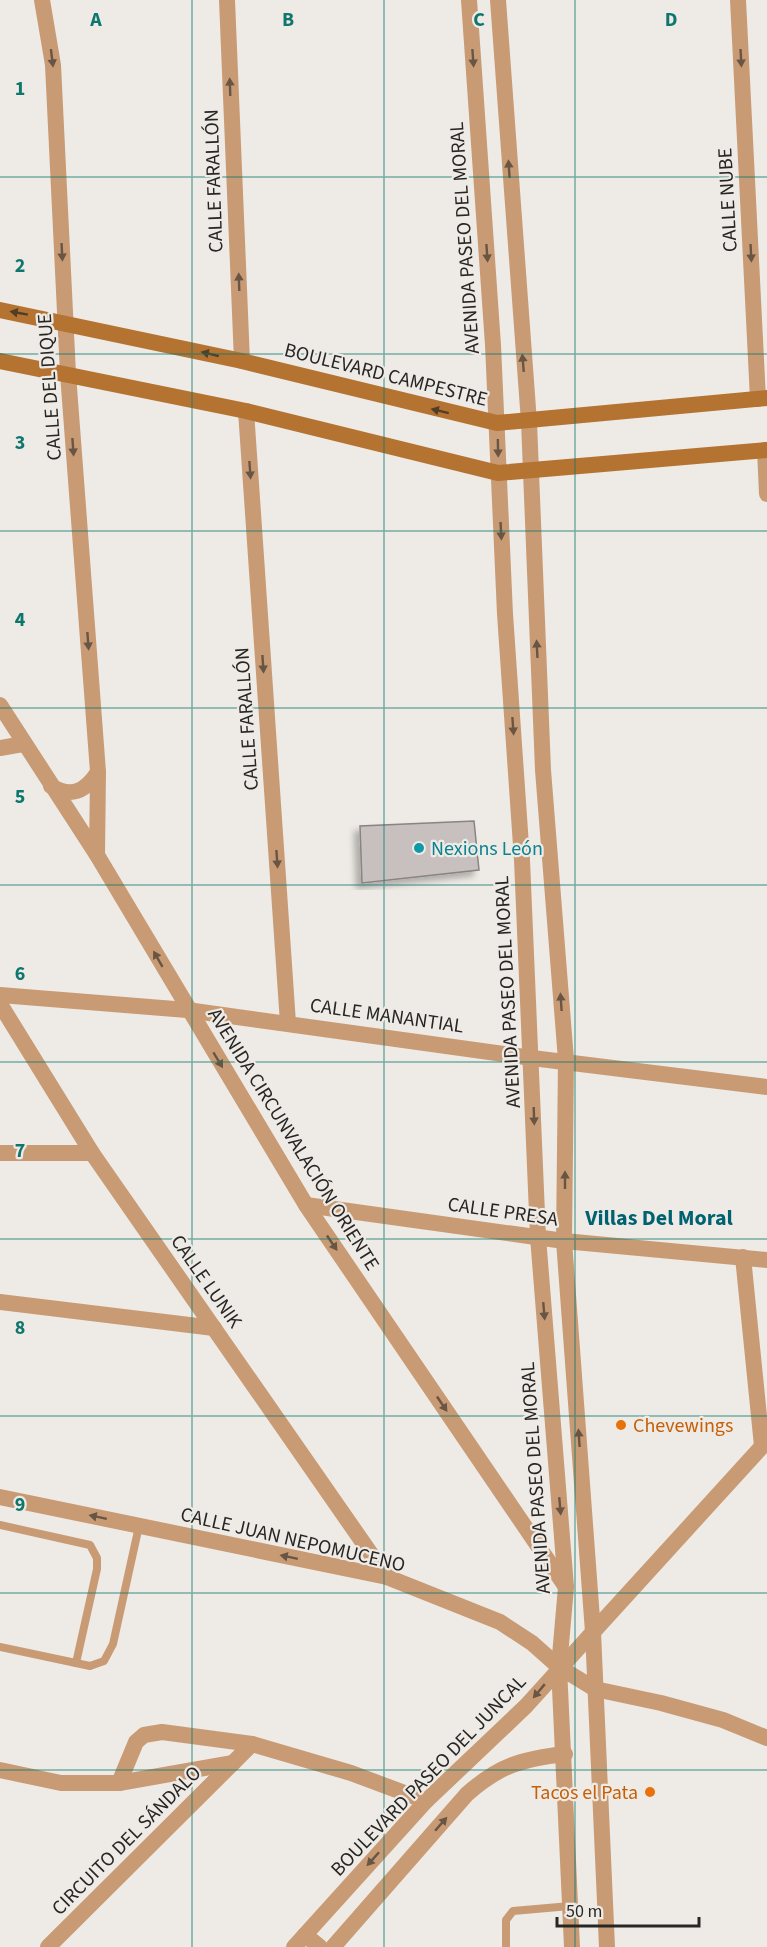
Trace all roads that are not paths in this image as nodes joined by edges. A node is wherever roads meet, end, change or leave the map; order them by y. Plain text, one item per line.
1 (42, 0) edge
2 (226, 0) edge
3 (469, 0) edge
4 (498, 0) edge
5 (738, 0) edge
6 (0, 310) edge
7 (65, 322) junction
8 (0, 361) edge
9 (242, 361) junction
10 (68, 374) junction
11 (763, 398) edge
12 (246, 411) junction
13 (529, 422) junction
14 (497, 423) junction
15 (766, 450) edge
16 (529, 472) junction
17 (498, 473) junction
18 (767, 494) edge
19 (0, 705) edge
20 (23, 744) junction
21 (0, 748) edge
22 (98, 772) junction
23 (49, 785) junction
24 (97, 855) junction
25 (0, 995) edge
26 (0, 1004) edge
27 (187, 1010) junction
28 (288, 1023) junction
29 (532, 1058) junction
30 (566, 1060) junction
31 (767, 1087) edge
32 (0, 1153) edge
33 (92, 1153) junction
34 (306, 1205) junction
35 (538, 1237) junction
36 (564, 1241) junction
37 (743, 1257) junction
38 (767, 1260) edge
39 (0, 1302) edge
40 (214, 1329) junction
41 (764, 1443) edge
42 (0, 1497) edge
43 (0, 1525) edge
44 (139, 1526) junction
45 (387, 1577) junction
46 (566, 1587) junction
47 (593, 1632) junction
48 (0, 1647) edge
49 (76, 1663) junction
50 (559, 1667) junction
51 (595, 1689) junction
52 (766, 1735) edge
53 (252, 1744) junction
54 (565, 1754) junction
55 (233, 1763) junction
56 (0, 1770) edge
57 (119, 1783) junction
58 (426, 1801) junction
59 (570, 1906) junction
60 (300, 1941) edge
61 (48, 1947) edge
62 (320, 1947) edge
63 (333, 1947) edge
64 (506, 1947) edge
65 (572, 1947) edge
66 (607, 1947) edge

1 -> 7 street, CALLE DEL DIQUE
9 -> 2 street, CALLE FARALLÓN
3 -> 14 street, AVENIDA PASEO DEL MORAL
13 -> 4 street
5 -> 11 street, CALLE NUBE
7 -> 6 main road, BOULEVARD CAMPESTRE
9 -> 7 main road, BOULEVARD CAMPESTRE
7 - 10 street, CALLE DEL DIQUE
8 - 10 main road
14 -> 9 main road, BOULEVARD CAMPESTRE
10 - 12 main road
10 -> 22 street, CALLE DEL DIQUE
11 - 13 main road, BOULEVARD CAMPESTRE
12 - 17 main road
12 -> 28 street, CALLE FARALLÓN
13 - 14 main road, BOULEVARD CAMPESTRE
13 - 16 street
14 -> 17 street, AVENIDA PASEO DEL MORAL
15 - 16 main road
15 - 18 street
16 - 17 main road
30 -> 16 street
17 -> 29 street, AVENIDA PASEO DEL MORAL
19 - 20 street, AVENIDA CIRCUNVALACIÓN ORIENTE
20 - 21 street
20 - 23 street, AVENIDA CIRCUNVALACIÓN ORIENTE
22 - 23 street
22 - 24 street, CALLE DEL DIQUE
23 - 24 street, AVENIDA CIRCUNVALACIÓN ORIENTE
27 -> 24 street, AVENIDA CIRCUNVALACIÓN ORIENTE
25 - 27 street, CALLE MANANTIAL
26 - 33 street, CALLE LUNIK
27 - 28 street, CALLE MANANTIAL
27 -> 34 street, AVENIDA CIRCUNVALACIÓN ORIENTE
28 - 29 street, CALLE MANANTIAL
29 - 30 street, CALLE MANANTIAL
29 -> 35 street, AVENIDA PASEO DEL MORAL
30 - 31 street, CALLE MANANTIAL
36 -> 30 street
32 - 33 street
33 - 40 street, CALLE LUNIK
34 - 35 street, CALLE PRESA
34 -> 46 street, AVENIDA CIRCUNVALACIÓN ORIENTE
35 - 36 street, CALLE PRESA
35 -> 46 street, AVENIDA PASEO DEL MORAL
36 - 37 street, CALLE PRESA
47 -> 36 street
37 - 38 street, CALLE PRESA
37 - 41 street
39 - 40 street
40 - 45 street, CALLE LUNIK
41 - 47 street, BOULEVARD PASEO DEL JUNCAL
44 -> 42 street, CALLE JUAN NEPOMUCENO
43 - 49 lane
45 -> 44 street, CALLE JUAN NEPOMUCENO
44 - 49 lane
45 - 50 street, CALLE JUAN NEPOMUCENO
46 - 50 street, AVENIDA PASEO DEL MORAL
47 - 50 street, BOULEVARD PASEO DEL JUNCAL
47 - 51 street
48 - 49 lane
50 - 51 street, CALLE JUAN NEPOMUCENO
50 - 54 street, AVENIDA PASEO DEL MORAL
50 -> 58 street, BOULEVARD PASEO DEL JUNCAL
51 - 52 street, CALLE JUAN NEPOMUCENO
51 - 66 street
53 - 55 street, CIRCUITO DEL SÁNDALO
53 - 57 street, CIRCUITO DEL SÁNDALO
53 - 58 street, CIRCUITO DEL SÁNDALO
54 - 59 street, AVENIDA PASEO DEL MORAL
63 -> 54 street, BOULEVARD PASEO DEL JUNCAL
55 - 57 street, CIRCUITO DEL SÁNDALO
55 - 61 street, CIRCUITO DEL SÁNDALO
56 - 57 street, CIRCUITO DEL SÁNDALO
58 -> 60 street, BOULEVARD PASEO DEL JUNCAL
59 - 64 lane
59 - 65 street, AVENIDA PASEO DEL MORAL
60 - 62 street

